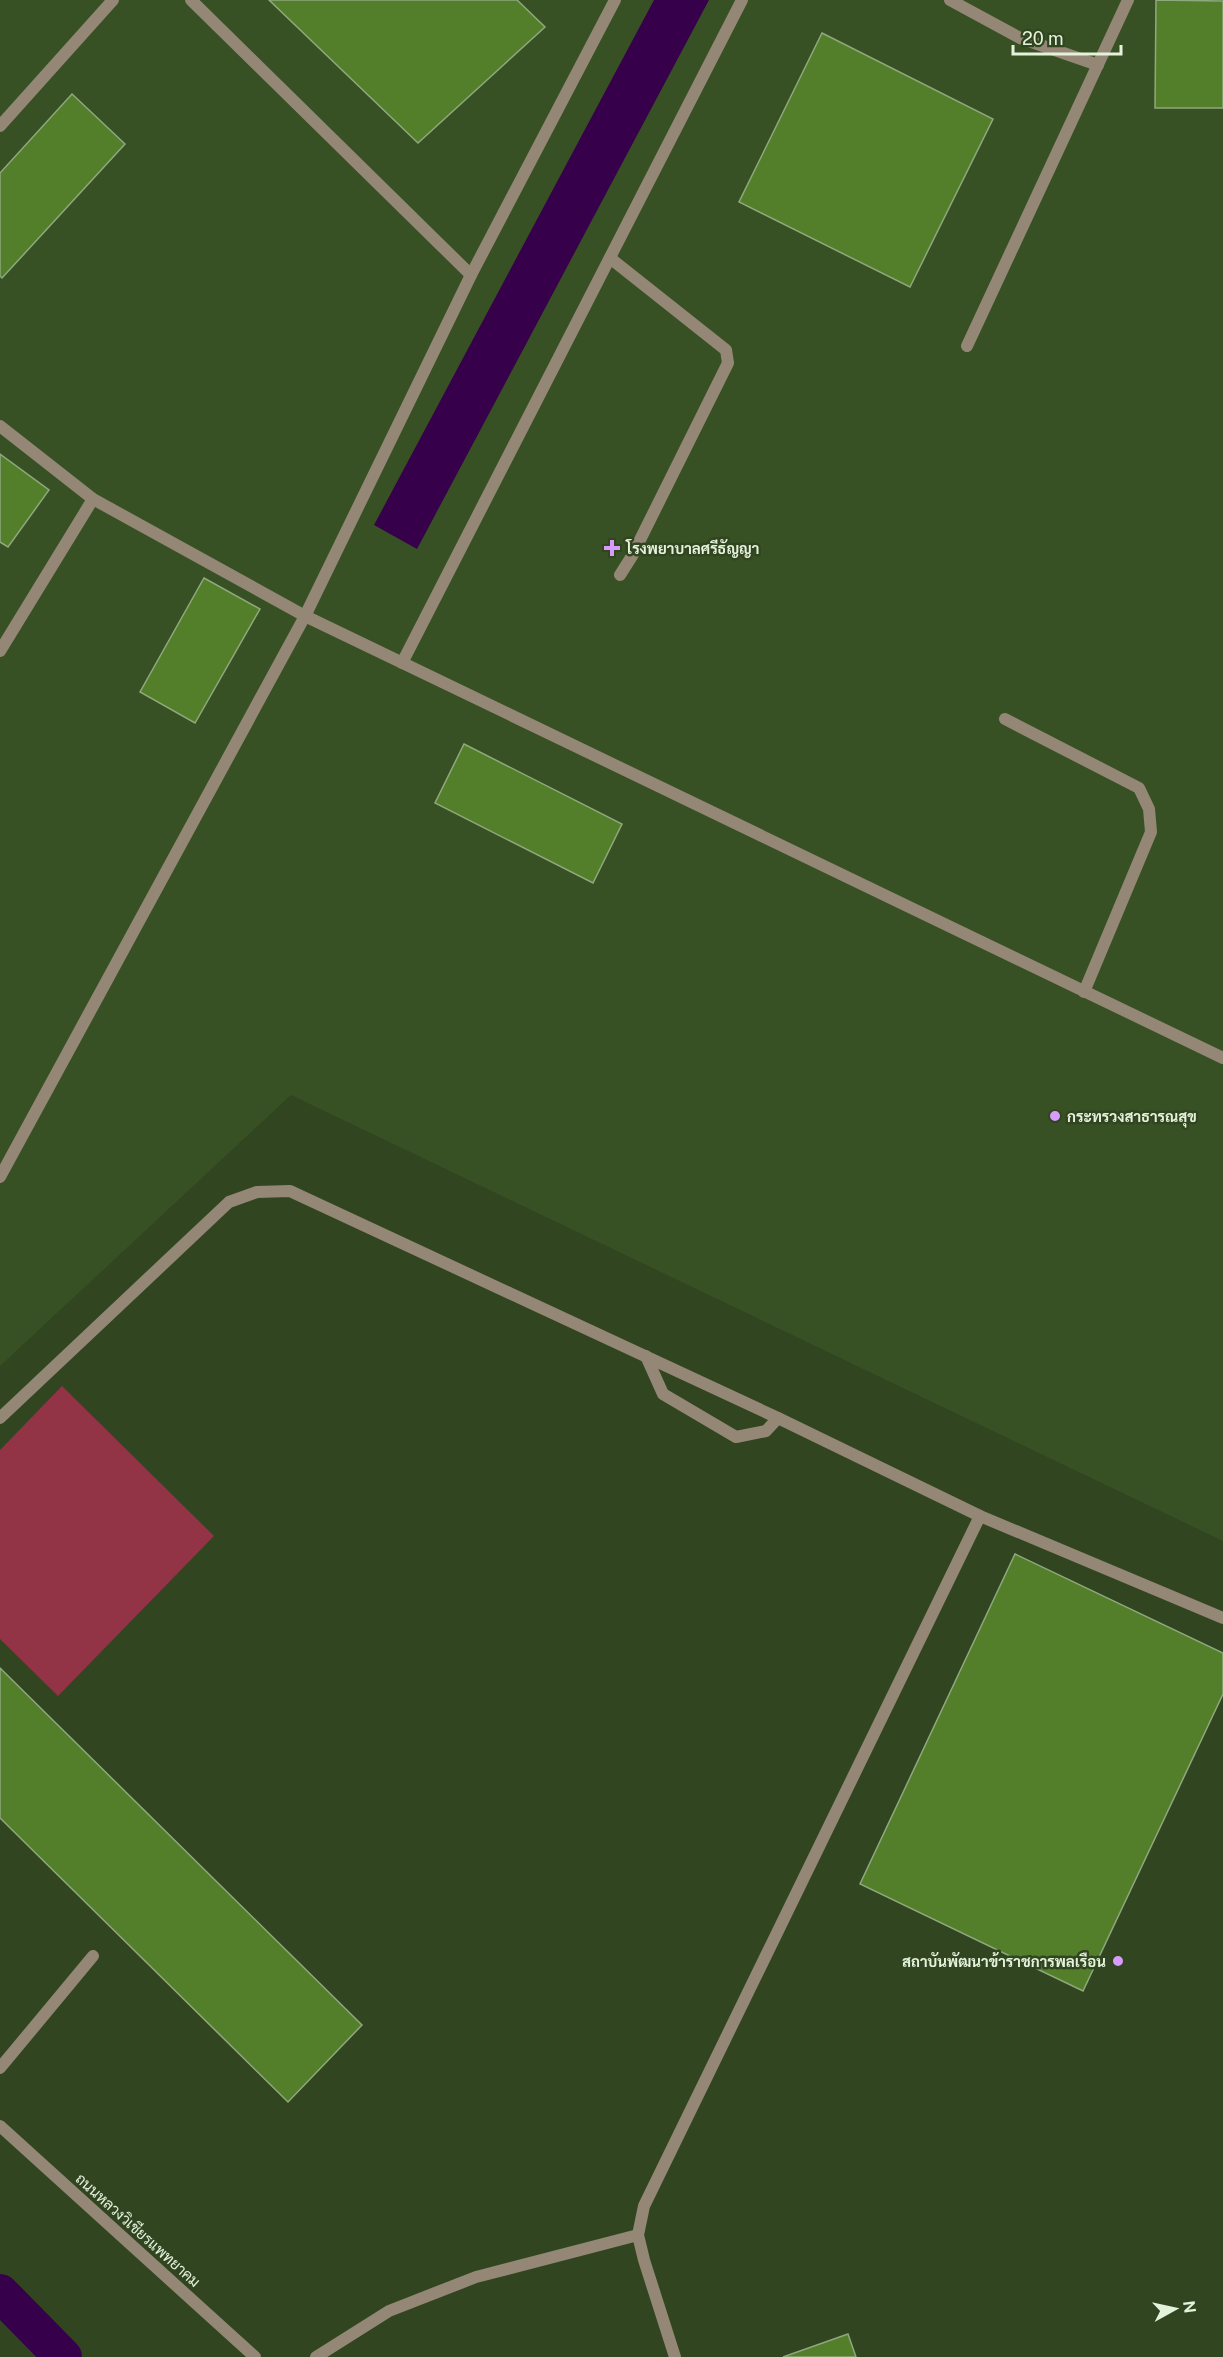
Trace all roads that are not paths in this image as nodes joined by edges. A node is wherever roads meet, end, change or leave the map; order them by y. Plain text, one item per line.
1 (113, 0) edge
2 (191, 0) edge
3 (615, 0) edge
4 (742, 0) edge
5 (951, 0) edge
6 (1128, 0) edge
7 (1098, 65) junction
8 (0, 126) edge
9 (610, 258) junction
10 (471, 275) junction
11 (968, 346) dead end
12 (0, 426) edge
13 (93, 499) junction
14 (620, 575) dead end
15 (305, 616) junction
16 (0, 651) edge
17 (402, 663) junction
18 (1005, 718) dead end
19 (1084, 992) junction
20 (1223, 1058) edge
21 (0, 1177) edge
22 (646, 1356) junction
23 (0, 1418) edge
24 (778, 1418) junction
25 (980, 1516) junction
26 (1223, 1618) edge
27 (93, 1956) dead end
28 (0, 2068) edge
29 (0, 2126) edge
30 (638, 2235) junction
31 (255, 2357) edge
32 (316, 2357) edge
33 (675, 2357) edge

1 - 8 street
2 - 10 street
3 - 10 street
4 - 9 street
5 - 7 street
6 - 7 street
7 - 11 street
9 - 14 street
9 - 17 street
10 - 15 street
12 - 13 street
13 - 15 street
13 - 16 street
15 - 17 street
15 - 21 street
17 - 19 street
18 - 19 street
19 - 20 street
22 - 23 street
22 - 24 street
22 - 24 street
24 - 25 street
25 - 26 street
25 - 30 street
27 - 28 street
29 - 31 street, ถนนหลวงวิเชียรแพทยาคม
30 - 32 street
30 - 33 street

